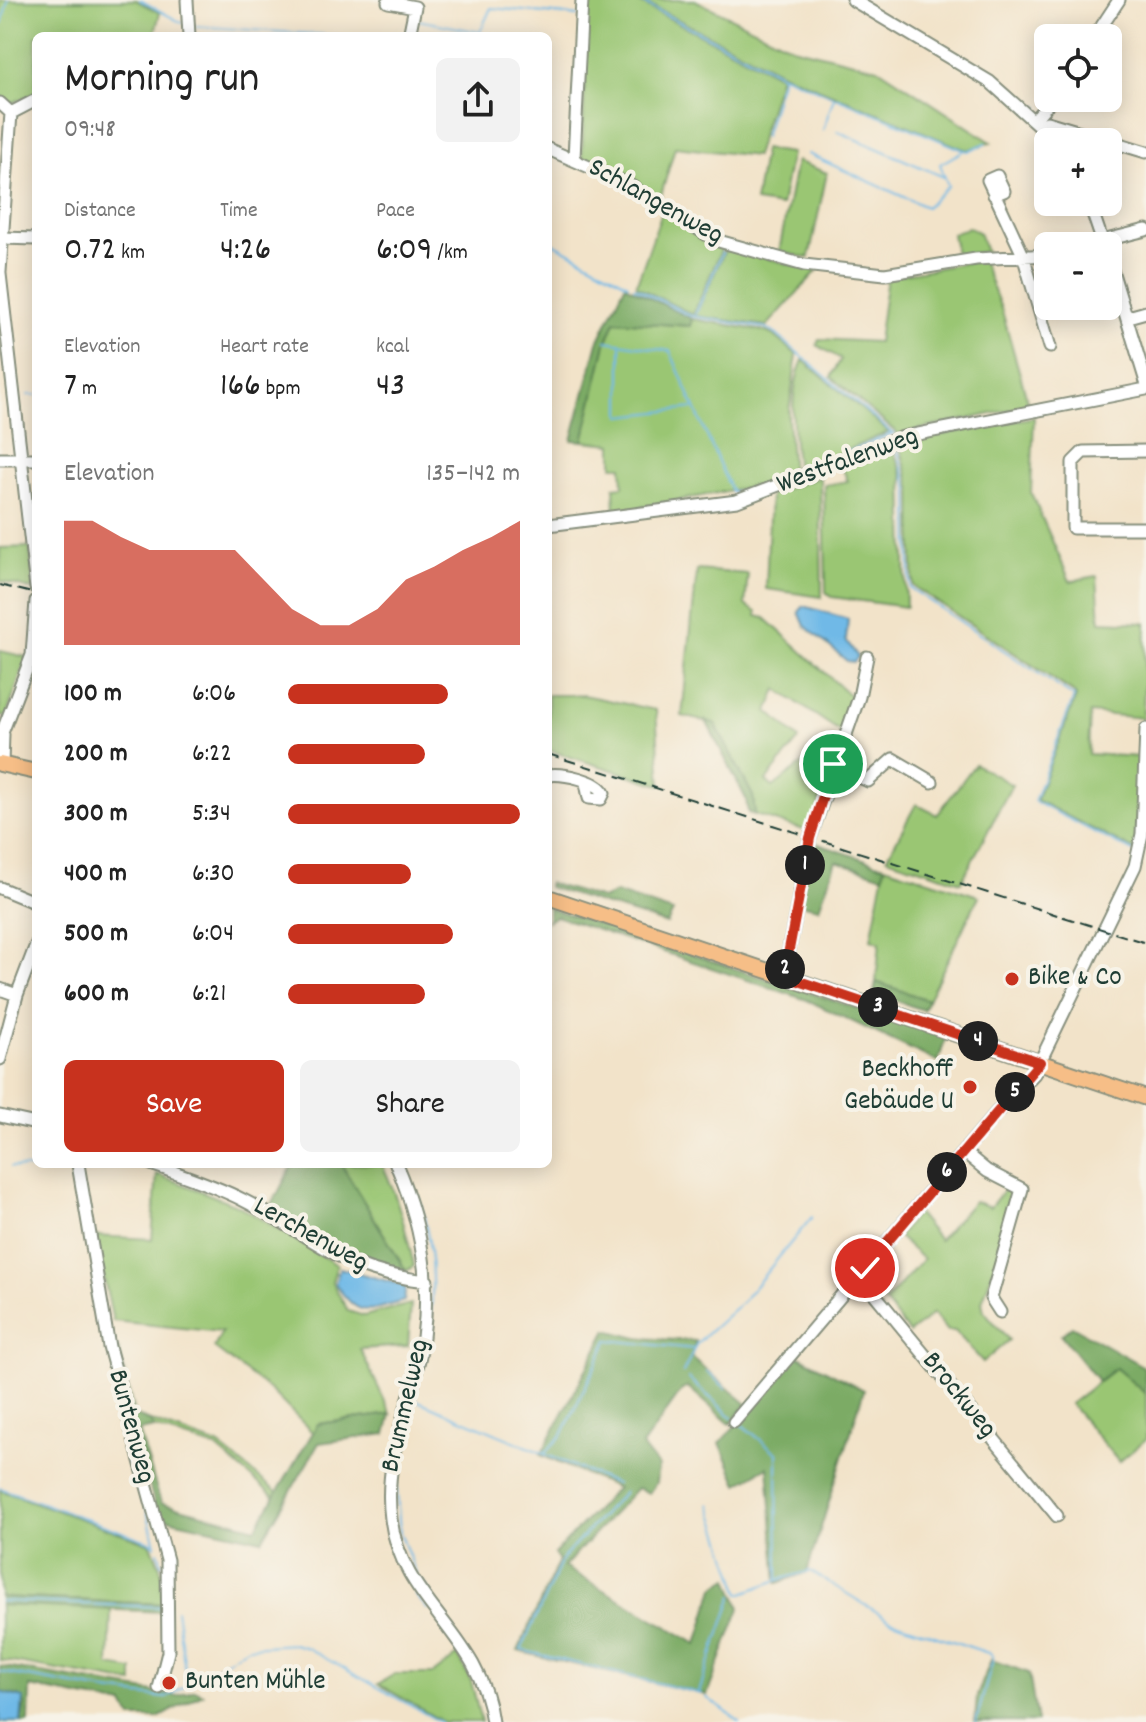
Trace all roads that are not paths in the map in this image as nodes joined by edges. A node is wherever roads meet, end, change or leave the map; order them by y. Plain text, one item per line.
1 (187, 0) edge
2 (582, 0) edge
3 (853, 0) edge
4 (1119, 0) edge
5 (388, 2) edge
6 (1103, 24) edge
7 (189, 32) edge
8 (410, 32) edge
9 (32, 102) edge
10 (0, 103) edge
11 (1044, 112) edge
12 (11, 113) junction
13 (1038, 122) junction
14 (1044, 128) edge
15 (552, 150) edge
16 (1146, 152) edge
17 (574, 158) junction
18 (994, 195) dead end
19 (1146, 230) edge
20 (1122, 237) edge
21 (2, 238) junction
22 (32, 239) edge
23 (1023, 255) junction
24 (1034, 255) edge
25 (0, 273) edge
26 (1122, 299) edge
27 (1146, 312) edge
28 (1128, 317) junction
29 (1050, 347) dead end
30 (1146, 382) edge
31 (1146, 389) edge
32 (1146, 451) edge
33 (0, 459) edge
34 (22, 459) junction
35 (32, 459) edge
36 (552, 524) edge
37 (1146, 528) edge
38 (32, 534) edge
39 (32, 655) edge
40 (867, 657) dead end
41 (1146, 729) edge
42 (1, 736) edge
43 (1, 764) edge
44 (833, 764) junction
45 (32, 771) edge
46 (552, 775) edge
47 (932, 782) dead end
48 (586, 783) dead end
49 (0, 888) edge
50 (552, 898) edge
51 (32, 901) edge
52 (32, 956) edge
53 (784, 976) junction
54 (0, 989) edge
55 (17, 995) junction
56 (0, 1059) edge
57 (1040, 1062) junction
58 (1146, 1098) edge
59 (0, 1116) edge
60 (32, 1123) edge
61 (964, 1152) junction
62 (79, 1168) edge
63 (161, 1168) edge
64 (398, 1168) edge
65 (859, 1275) junction
66 (427, 1281) junction
67 (1000, 1312) dead end
68 (734, 1422) dead end
69 (1057, 1516) dead end
70 (159, 1688) dead end
71 (492, 1722) edge

1 - 7 street
2 - 17 street
3 - 13 street
4 - 6 street
5 - 8 street
9 - 12 street
10 - 12 street
11 - 13 street
12 - 21 street
13 - 14 street
13 - 16 street
15 - 17 street, Schlangenweg
17 - 23 street, Schlangenweg
18 - 23 street
19 - 20 street
21 - 22 street
21 - 25 street
23 - 24 street, Schlangenweg
23 - 29 street
25 - 34 street
26 - 28 street
27 - 28 street
28 - 30 street
31 - 36 street, Westfalenweg
32 - 37 street
33 - 34 street
34 - 35 street
34 - 38 street
39 - 42 street
40 - 44 street
41 - 57 street
42 - 43 street
43 - 45 main road
44 - 47 street
44 - 53 street
46 - 48 street
49 - 51 street
50 - 53 main road
52 - 55 street
53 - 57 main road
54 - 55 street
55 - 56 street
57 - 58 main road
57 - 61 street
59 - 60 street
61 - 65 street
61 - 67 street
62 - 70 street, Buntenweg
63 - 66 street, Lerchenweg
64 - 66 street, Brummelweg
65 - 68 street
65 - 69 street, Brockweg
66 - 71 street, Brummelweg

